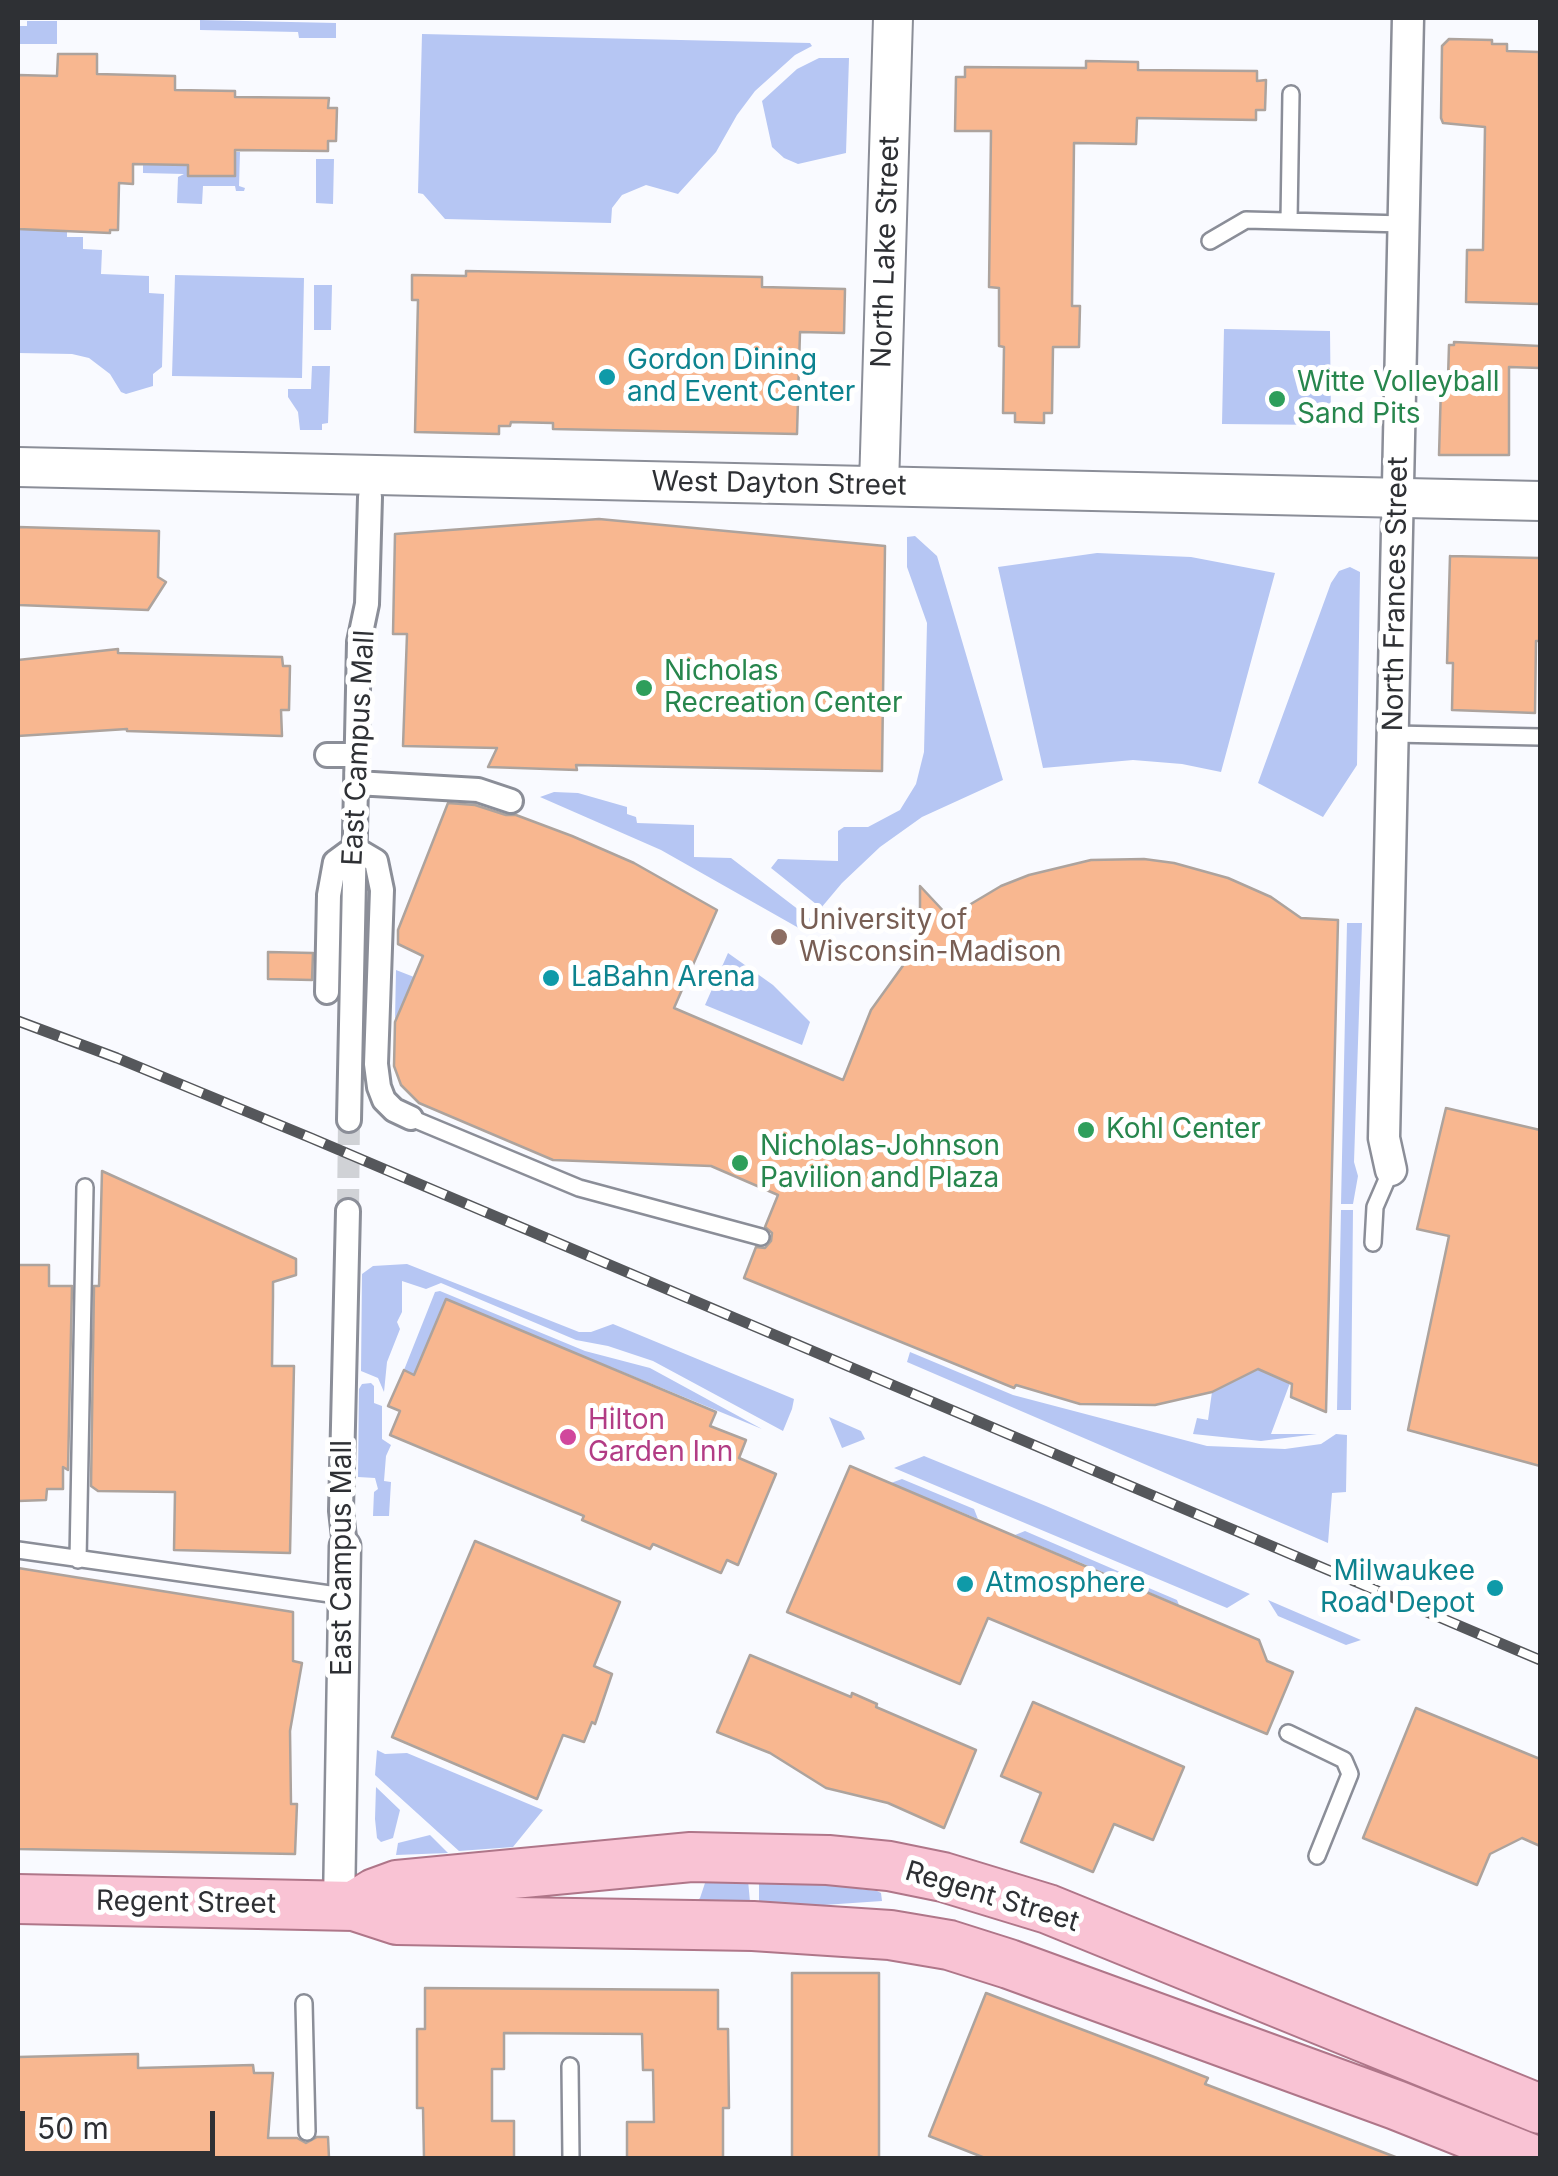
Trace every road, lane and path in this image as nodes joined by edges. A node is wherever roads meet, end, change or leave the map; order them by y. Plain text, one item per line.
1 (893, 18) edge
2 (1408, 18) edge
3 (1291, 94) dead end
4 (1290, 221) junction
5 (1404, 224) junction
6 (1210, 240) dead end
7 (18, 467) edge
8 (879, 486) junction
9 (370, 496) dead end
10 (1398, 498) junction
11 (1540, 501) edge
12 (1393, 734) junction
13 (1540, 737) edge
14 (327, 755) dead end
15 (357, 755) junction
16 (356, 782) junction
17 (511, 801) dead end
18 (354, 848) junction
19 (327, 992) dead end
20 (412, 1118) joint
21 (348, 1120) tunnel mouth
22 (1391, 1170) joint
23 (86, 1187) dead end
24 (348, 1211) tunnel mouth
25 (761, 1237) dead end
26 (1373, 1243) dead end
27 (345, 1546) joint
28 (18, 1550) edge
29 (78, 1560) junction
30 (344, 1596) junction
31 (1288, 1733) dead end
32 (1317, 1856) dead end
33 (18, 1899) edge
34 (346, 1906) junction
35 (304, 2003) dead end
36 (1318, 2018) junction
37 (570, 2066) dead end
38 (1540, 2083) edge
39 (1396, 2105) junction
40 (1540, 2109) edge
41 (307, 2132) dead end
42 (570, 2158) edge
43 (1470, 2158) edge
44 (1529, 2158) edge

1 - 8 street, North Lake Street
2 - 5 street, North Frances Street
3 - 4 lane
4 - 5 lane
4 - 6 lane
5 - 10 street, North Frances Street
7 - 8 street, West Dayton Street
8 - 10 street, West Dayton Street
9 - 15 street, East Campus Mall
10 - 11 street, West Dayton Street
10 - 12 street, North Frances Street
12 - 13 lane
12 - 22 street, North Frances Street
14 - 15 street
15 - 16 street, East Campus Mall
16 - 17 street
16 - 18 street, East Campus Mall
18 - 19 street
18 - 20 street
18 - 21 street, East Campus Mall
20 - 25 lane
22 - 26 lane
23 - 29 lane
24 - 27 street, East Campus Mall
27 - 30 street, East Campus Mall
28 - 29 lane
29 - 30 lane
30 - 34 street, East Campus Mall
31 - 32 lane
33 - 34 main road, Regent Street
34 - 36 main road, Regent Street
34 - 39 main road, Regent Street
35 - 41 lane
36 - 38 main road
36 - 40 main road, Regent Street
37 - 42 lane
39 - 43 main road
39 - 44 main road, Regent Street

